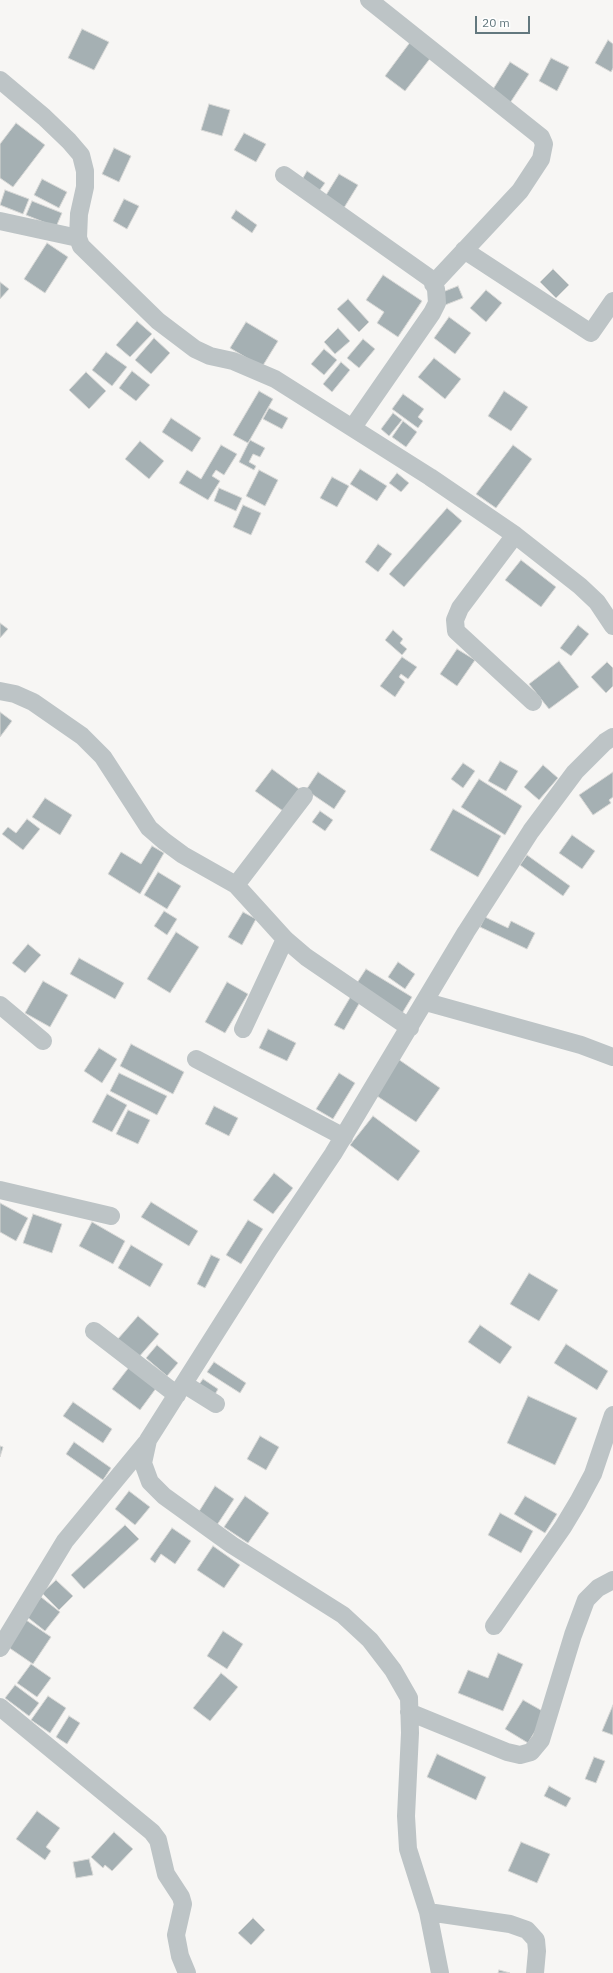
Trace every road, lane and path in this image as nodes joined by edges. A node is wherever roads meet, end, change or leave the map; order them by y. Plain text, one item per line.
1 (369, 0) edge
2 (0, 80) edge
3 (284, 175) dead end
4 (0, 221) edge
5 (78, 238) junction
6 (464, 250) junction
7 (433, 284) junction
8 (613, 301) edge
9 (353, 427) junction
10 (515, 535) junction
11 (613, 626) edge
12 (0, 692) edge
13 (533, 702) dead end
14 (613, 737) edge
15 (304, 796) dead end
16 (236, 885) junction
17 (285, 939) junction
18 (426, 1002) junction
19 (0, 1005) edge
20 (410, 1028) junction
21 (243, 1029) dead end
22 (43, 1041) dead end
23 (613, 1057) edge
24 (196, 1059) dead end
25 (344, 1137) junction
26 (0, 1190) edge
27 (111, 1216) dead end
28 (94, 1331) dead end
29 (180, 1389) junction
30 (216, 1404) dead end
31 (613, 1415) edge
32 (148, 1440) junction
33 (613, 1580) edge
34 (494, 1626) dead end
35 (0, 1648) edge
36 (0, 1707) edge
37 (410, 1712) junction
38 (428, 1912) junction
39 (187, 1973) edge
40 (440, 1973) edge
41 (535, 1973) edge

1 - 6 street
2 - 5 street
3 - 7 street
4 - 5 street
5 - 9 street
6 - 7 street
6 - 8 street
7 - 9 street
9 - 10 street
10 - 11 street
10 - 13 street
12 - 16 street
14 - 18 street
15 - 16 street
16 - 17 street
17 - 20 street
17 - 21 street
18 - 20 street
18 - 23 street
19 - 22 street
20 - 25 street
24 - 25 street
25 - 29 street
26 - 27 street
28 - 29 street
29 - 30 street
29 - 32 street
31 - 34 street
32 - 35 street
32 - 37 street
33 - 37 street
36 - 39 street
37 - 38 street
38 - 40 street
38 - 41 street

